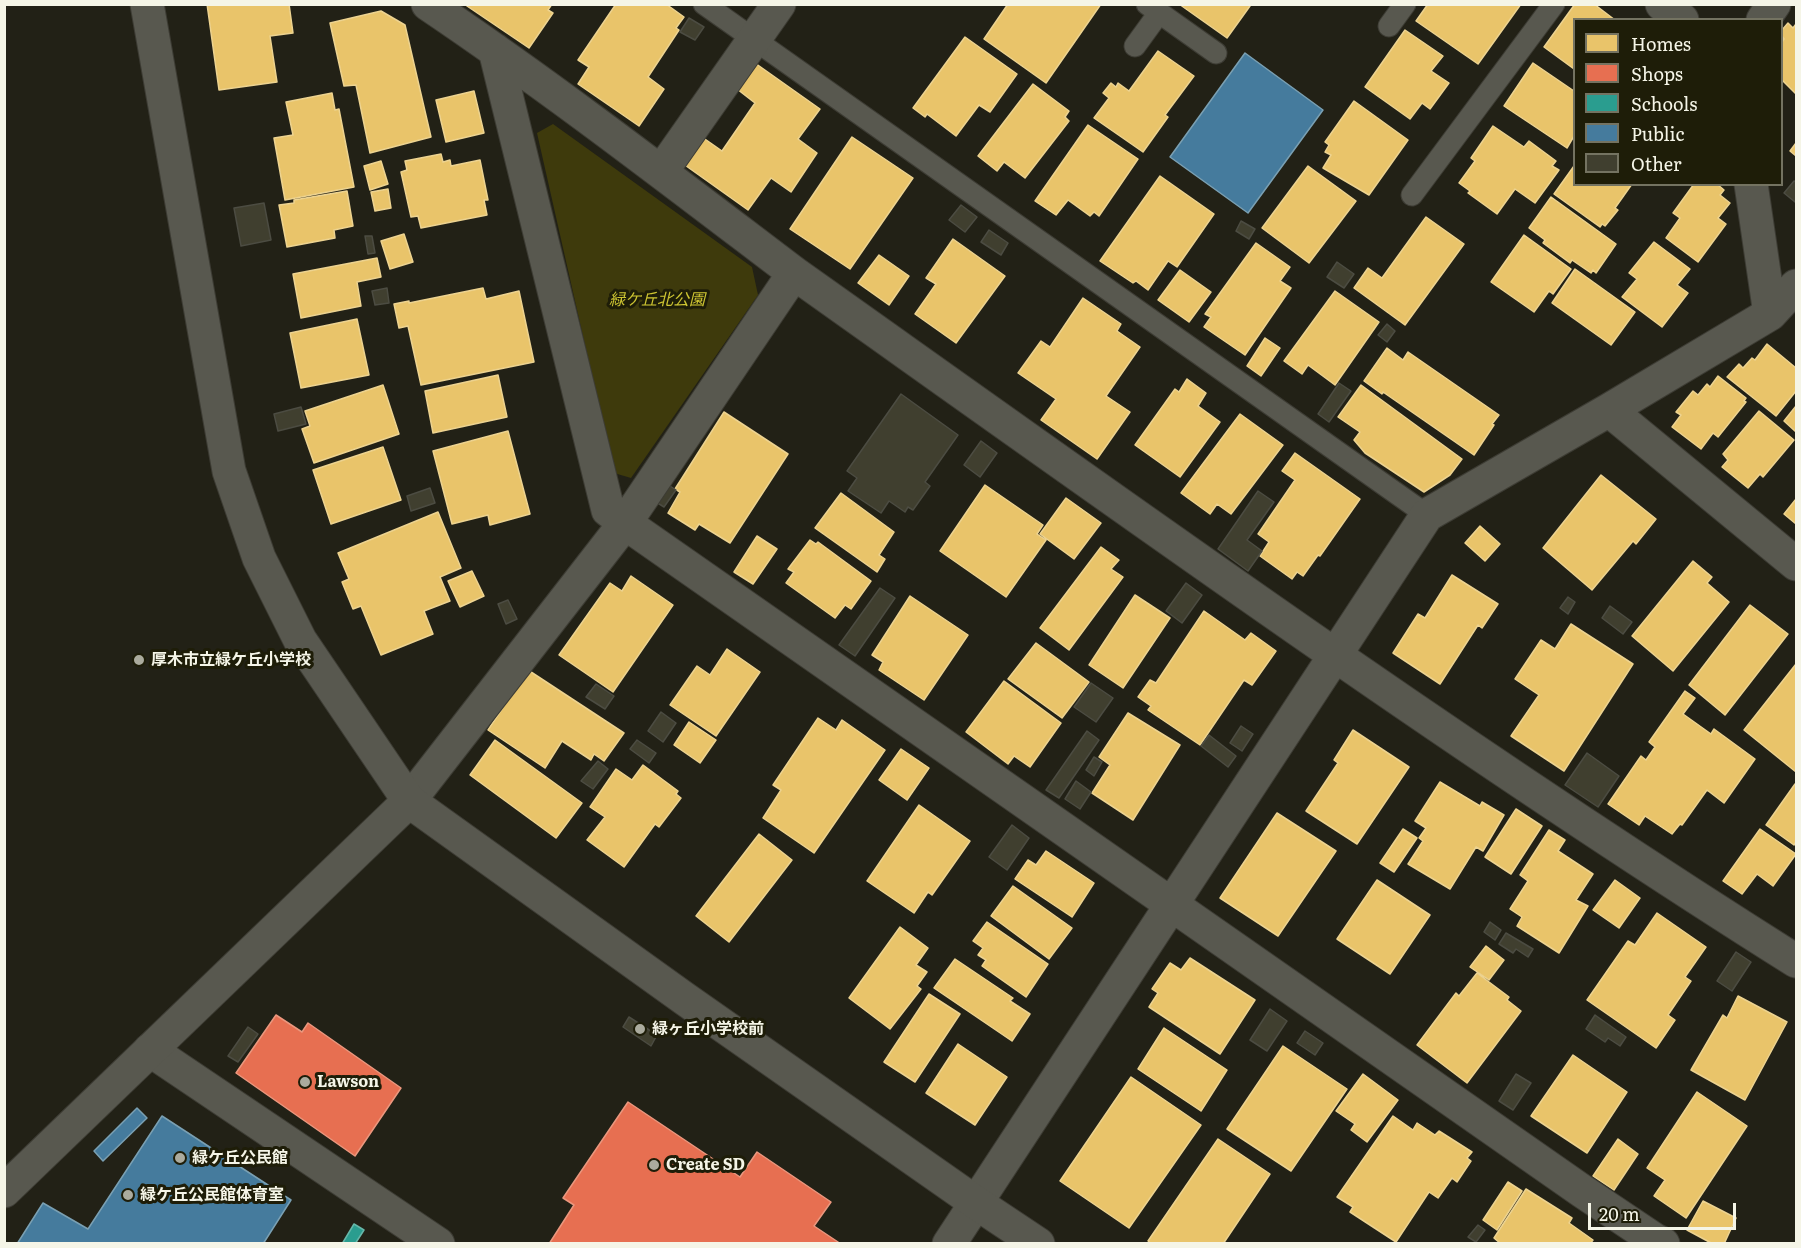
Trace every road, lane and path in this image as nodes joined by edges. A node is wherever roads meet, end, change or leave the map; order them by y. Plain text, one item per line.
1 (147, 4) edge
2 (428, 4) edge
3 (704, 4) edge
4 (779, 4) edge
5 (1405, 4) edge
6 (1554, 4) edge
7 (1662, 4) edge
8 (1774, 4) edge
9 (1153, 9) edge
10 (1680, 18) edge
11 (1764, 18) edge
12 (1389, 26) dead end
13 (754, 40) junction
14 (1135, 46) dead end
15 (495, 50) junction
16 (1216, 53) dead end
17 (661, 172) junction
18 (1751, 186) edge
19 (1412, 195) dead end
20 (794, 273) junction
21 (1797, 286) edge
22 (1770, 314) junction
23 (1610, 410) junction
24 (1427, 515) junction
25 (626, 523) junction
26 (1797, 564) edge
27 (1335, 656) junction
28 (409, 801) junction
29 (1172, 905) junction
30 (1797, 961) edge
31 (150, 1050) junction
32 (4, 1191) edge
33 (975, 1202) junction
34 (1657, 1242) edge
35 (438, 1244) edge
36 (949, 1244) edge
37 (1038, 1244) edge

1 - 28 street
2 - 15 street
3 - 13 lane
4 - 13 street
5 - 12 lane
6 - 19 lane
7 - 10 street
8 - 11 street
9 - 14 lane
9 - 16 lane
13 - 17 street
13 - 24 lane
15 - 17 street
15 - 25 street
17 - 20 street
18 - 22 street
20 - 25 street
20 - 27 street
21 - 22 street
22 - 23 street
23 - 24 street
23 - 26 street
24 - 27 street
25 - 28 street
25 - 29 street
27 - 29 street
27 - 30 street
28 - 31 street
28 - 33 street
29 - 33 street
29 - 34 street
31 - 32 street
31 - 35 street
33 - 36 street
33 - 37 street

